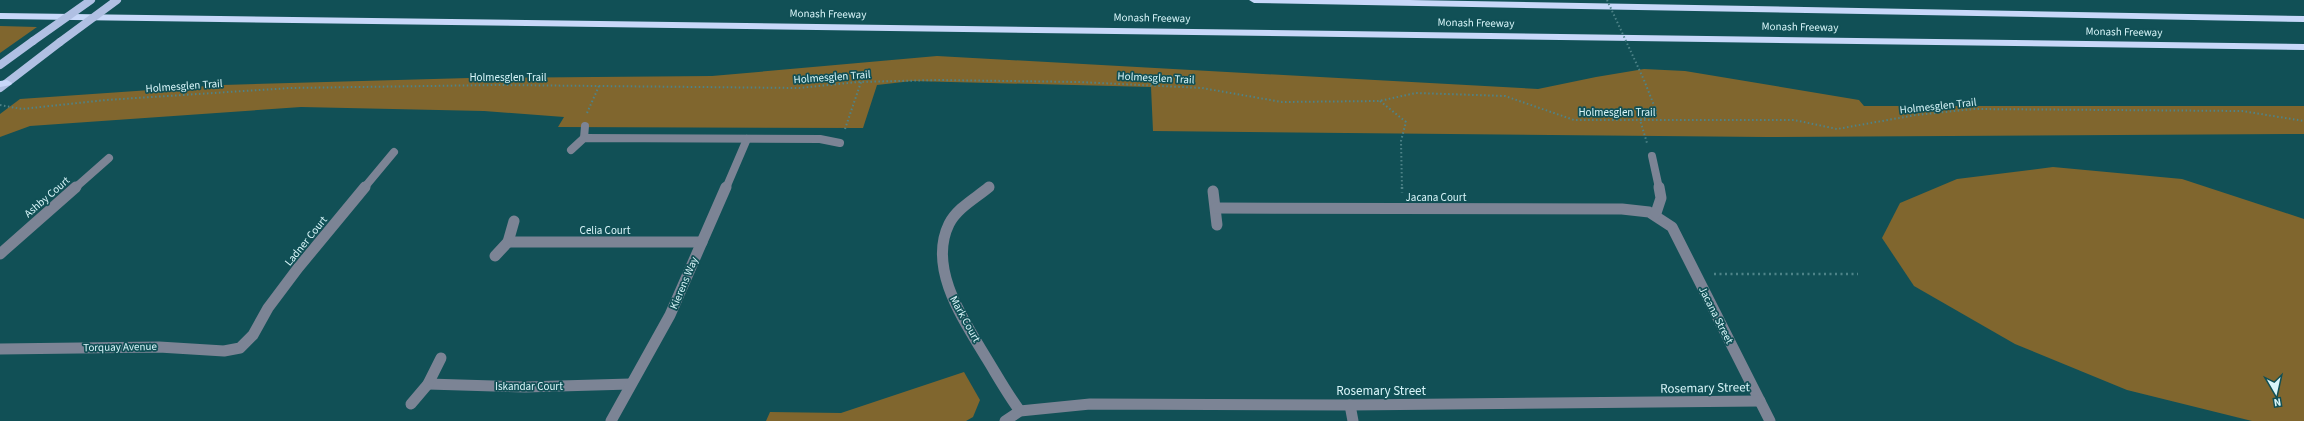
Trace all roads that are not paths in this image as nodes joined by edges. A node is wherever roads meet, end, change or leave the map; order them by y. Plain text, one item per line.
1 (91, 0) edge
2 (117, 0) edge
3 (1254, 0) edge
4 (0, 16) edge
5 (2304, 19) edge
6 (2304, 47) edge
7 (0, 65) edge
8 (2, 85) edge
9 (585, 126) road end
10 (584, 138) junction
11 (747, 139) junction
12 (840, 143) road end
13 (571, 150) dead end
14 (394, 152) dead end
15 (1652, 156) road end
16 (109, 158) dead end
17 (989, 187) dead end
18 (1213, 191) dead end
19 (1216, 208) junction
20 (1656, 213) junction
21 (514, 221) dead end
22 (1217, 225) dead end
23 (508, 242) junction
24 (702, 242) junction
25 (0, 254) edge
26 (495, 256) dead end
27 (240, 348) joint
28 (0, 349) edge
29 (441, 358) dead end
30 (428, 384) junction
31 (630, 384) junction
32 (1760, 401) junction
33 (411, 404) dead end
34 (1350, 405) junction
35 (1020, 412) junction
36 (611, 421) edge
37 (1005, 421) edge
38 (1353, 421) edge
39 (1770, 421) edge

1 - 7 main road, bridge
2 - 8 main road, bridge
3 - 5 highway, Monash Freeway
4 - 6 highway, Monash Freeway
9 - 10 street
10 - 11 street
10 - 13 street
11 - 12 street
11 - 24 street, Kierens Way
14 - 27 street, Ladner Court
15 - 20 street
16 - 25 street, Ashby Court
17 - 35 street, Mark Court
18 - 19 street
19 - 20 street, Jacana Court
19 - 22 street
20 - 32 street, Jacana Street
21 - 23 street
23 - 24 street, Celia Court
23 - 26 street
24 - 31 street, Kierens Way
27 - 28 street, Torquay Avenue
29 - 30 street
30 - 31 street, Iskandar Court
30 - 33 street
31 - 36 street, Kierens Way
32 - 34 street, Rosemary Street
32 - 39 street, Jacana Street
34 - 35 street, Rosemary Street
34 - 38 street
35 - 37 street, Rosemary Street

